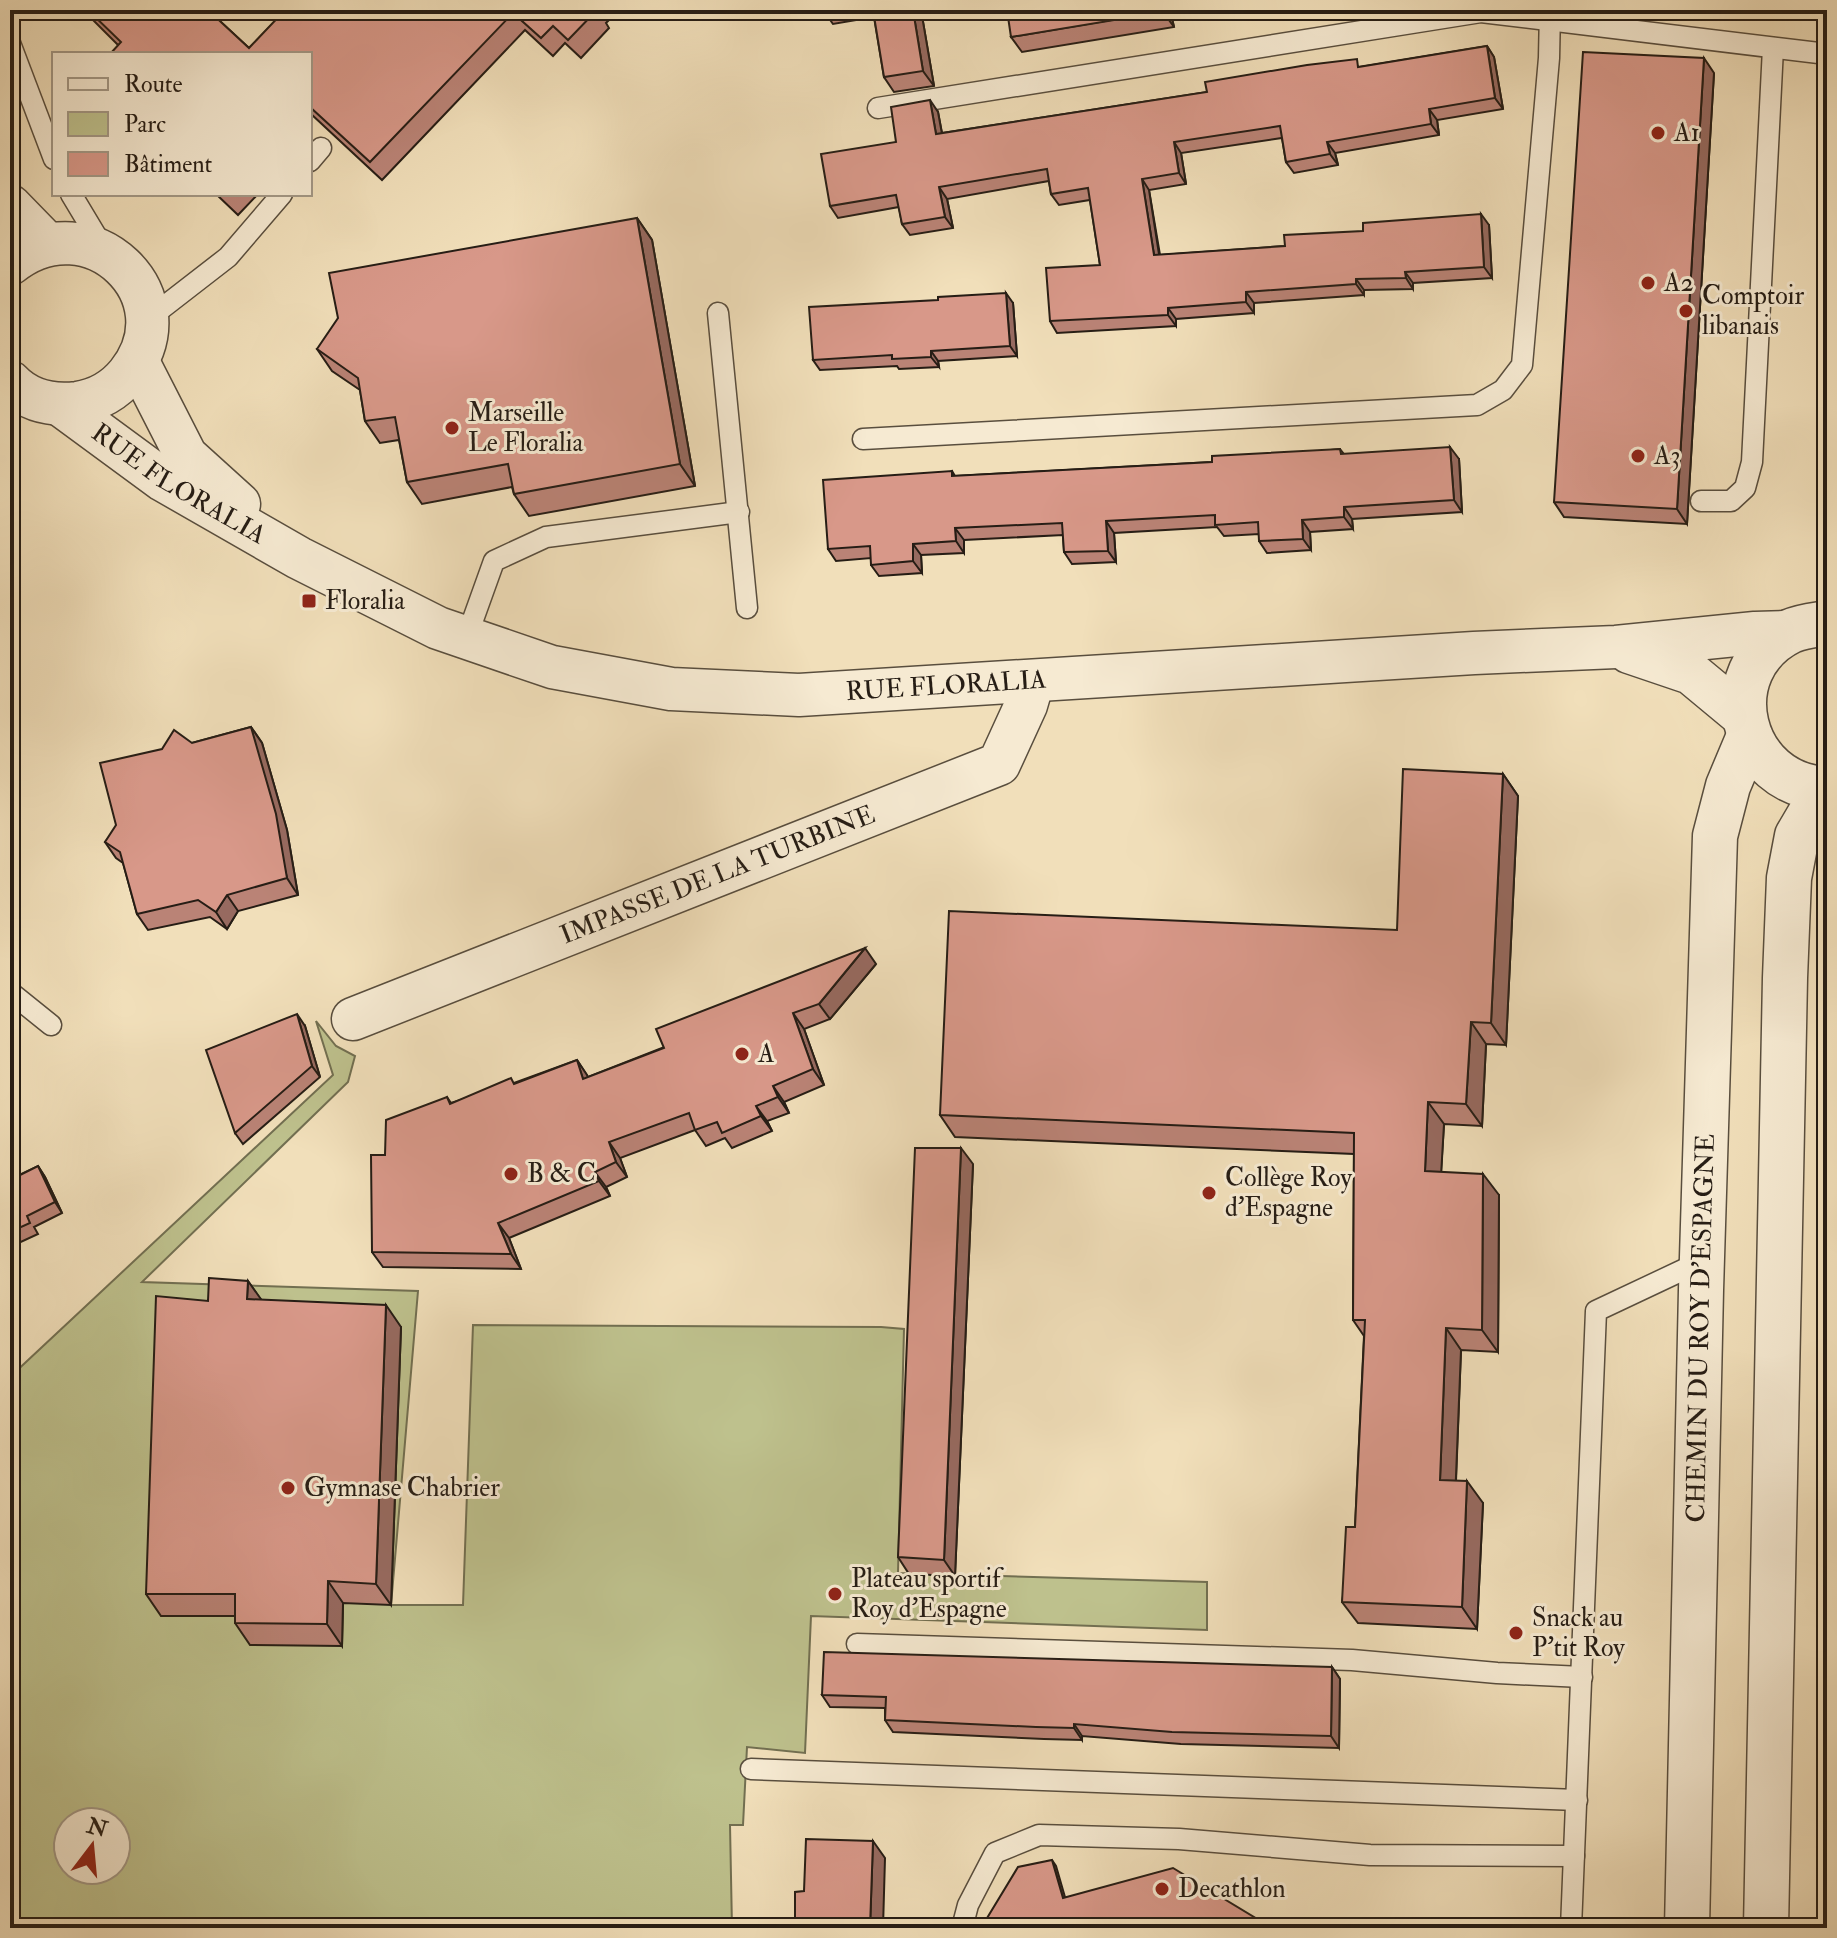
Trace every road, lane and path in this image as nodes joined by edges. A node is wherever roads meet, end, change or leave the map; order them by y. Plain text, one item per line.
1 (1550, 15) edge
2 (10, 43) edge
3 (1773, 48) junction
4 (1827, 54) edge
5 (878, 108) dead end
6 (52, 154) edge
7 (72, 196) edge
8 (280, 196) edge
9 (10, 206) edge
10 (47, 244) junction
11 (106, 252) junction
12 (10, 264) edge
13 (718, 313) dead end
14 (148, 319) junction
15 (138, 362) junction
16 (12, 388) edge
17 (61, 405) junction
18 (863, 439) dead end
19 (1701, 501) dead end
20 (739, 512) junction
21 (299, 558) junction
22 (1827, 587) edge
23 (747, 608) dead end
24 (1806, 627) edge
25 (466, 639) junction
26 (1616, 647) junction
27 (1033, 681) junction
28 (1746, 726) junction
29 (1825, 790) edge
30 (10, 992) edge
31 (353, 1019) dead end
32 (51, 1025) dead end
33 (1702, 1261) junction
34 (857, 1644) dead end
35 (1582, 1677) junction
36 (751, 1769) dead end
37 (1577, 1800) junction
38 (1574, 1856) junction
39 (962, 1928) edge
40 (1571, 1928) edge
41 (1687, 1928) edge
42 (1766, 1928) edge

1 - 3 lane
1 - 5 lane
1 - 18 lane
2 - 6 lane
3 - 4 lane
3 - 19 lane
7 - 11 lane
8 - 14 lane
9 - 10 street
10 - 11 street
10 - 12 street
11 - 14 street
13 - 20 lane
14 - 15 street
15 - 17 street
15 - 21 street, RUE FLORALIA
16 - 17 street
17 - 21 street, RUE FLORALIA
20 - 23 lane
20 - 25 lane
21 - 25 street, RUE FLORALIA
22 - 24 street
24 - 26 street, RUE FLORALIA
24 - 28 street, CHEMIN DU ROY D'ESPAGNE
25 - 27 street, RUE FLORALIA
26 - 27 street, RUE FLORALIA
26 - 28 street, RUE FLORALIA
27 - 31 street, IMPASSE DE LA TURBINE
28 - 29 street
28 - 33 street, CHEMIN DU ROY D'ESPAGNE
29 - 42 street
30 - 32 lane
33 - 35 lane
33 - 41 street, CHEMIN DU ROY D'ESPAGNE
34 - 35 lane
35 - 37 lane
36 - 37 lane
37 - 38 lane
38 - 39 lane
38 - 40 lane

